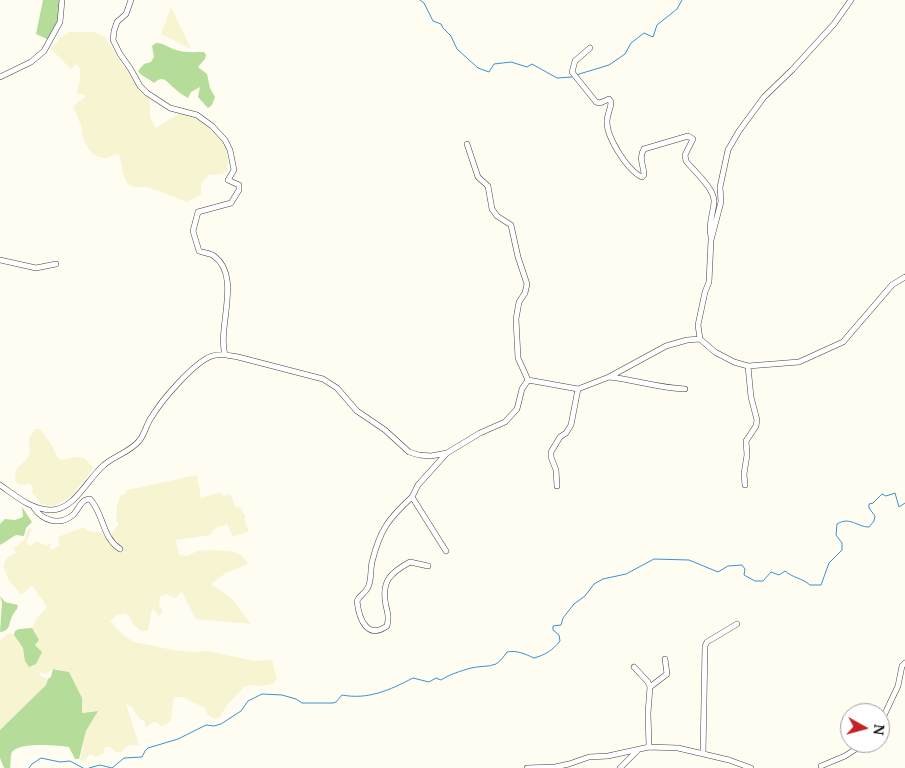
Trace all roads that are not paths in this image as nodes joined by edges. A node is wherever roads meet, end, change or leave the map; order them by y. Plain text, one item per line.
1 (62, 0) edge
2 (131, 0) edge
3 (851, 0) edge
4 (590, 48) dead end
5 (0, 77) edge
6 (467, 144) dead end
7 (711, 240) junction
8 (0, 260) edge
9 (56, 264) dead end
10 (905, 276) edge
11 (700, 339) junction
12 (225, 355) junction
13 (748, 366) junction
14 (609, 377) junction
15 (528, 380) junction
16 (578, 389) junction
17 (685, 389) dead end
18 (447, 454) junction
19 (0, 484) edge
20 (745, 485) dead end
21 (557, 486) dead end
22 (412, 497) junction
23 (34, 508) junction
24 (120, 549) dead end
25 (446, 551) dead end
26 (428, 566) dead end
27 (737, 624) dead end
28 (665, 659) dead end
29 (905, 663) edge
30 (634, 667) dead end
31 (650, 687) junction
32 (890, 703) edge
33 (649, 747) junction
34 (637, 751) junction
35 (850, 753) edge
36 (703, 754) junction
37 (819, 767) edge
38 (527, 768) edge
39 (620, 768) edge
40 (751, 768) edge

1 - 5 street
2 - 12 street
3 - 7 street
4 - 7 street
6 - 15 street
7 - 11 street
8 - 9 street
10 - 13 street
11 - 13 street
11 - 14 street
12 - 18 street
12 - 23 street
13 - 20 street
14 - 16 street
14 - 17 street
15 - 16 street
15 - 18 street
16 - 21 street
18 - 22 street
19 - 23 street
22 - 25 street
22 - 26 street
23 - 24 street
27 - 36 street
28 - 31 street
29 - 32 street
30 - 31 street
31 - 33 street
33 - 34 street
33 - 36 street
34 - 38 street
34 - 39 street
35 - 37 street
36 - 40 street

